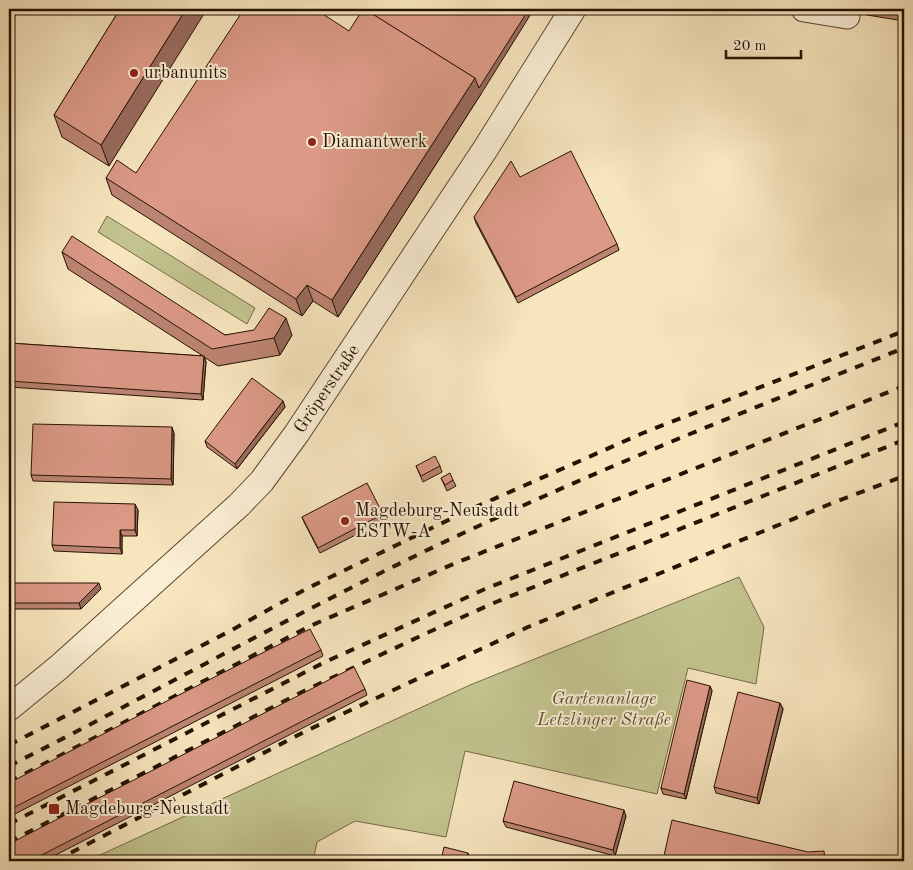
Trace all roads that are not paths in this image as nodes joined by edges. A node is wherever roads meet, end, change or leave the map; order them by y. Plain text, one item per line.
1 (573, 9) edge
2 (804, 9) edge
3 (847, 16) dead end
4 (9, 708) edge

1 - 4 street, Gröperstraße
2 - 3 street

